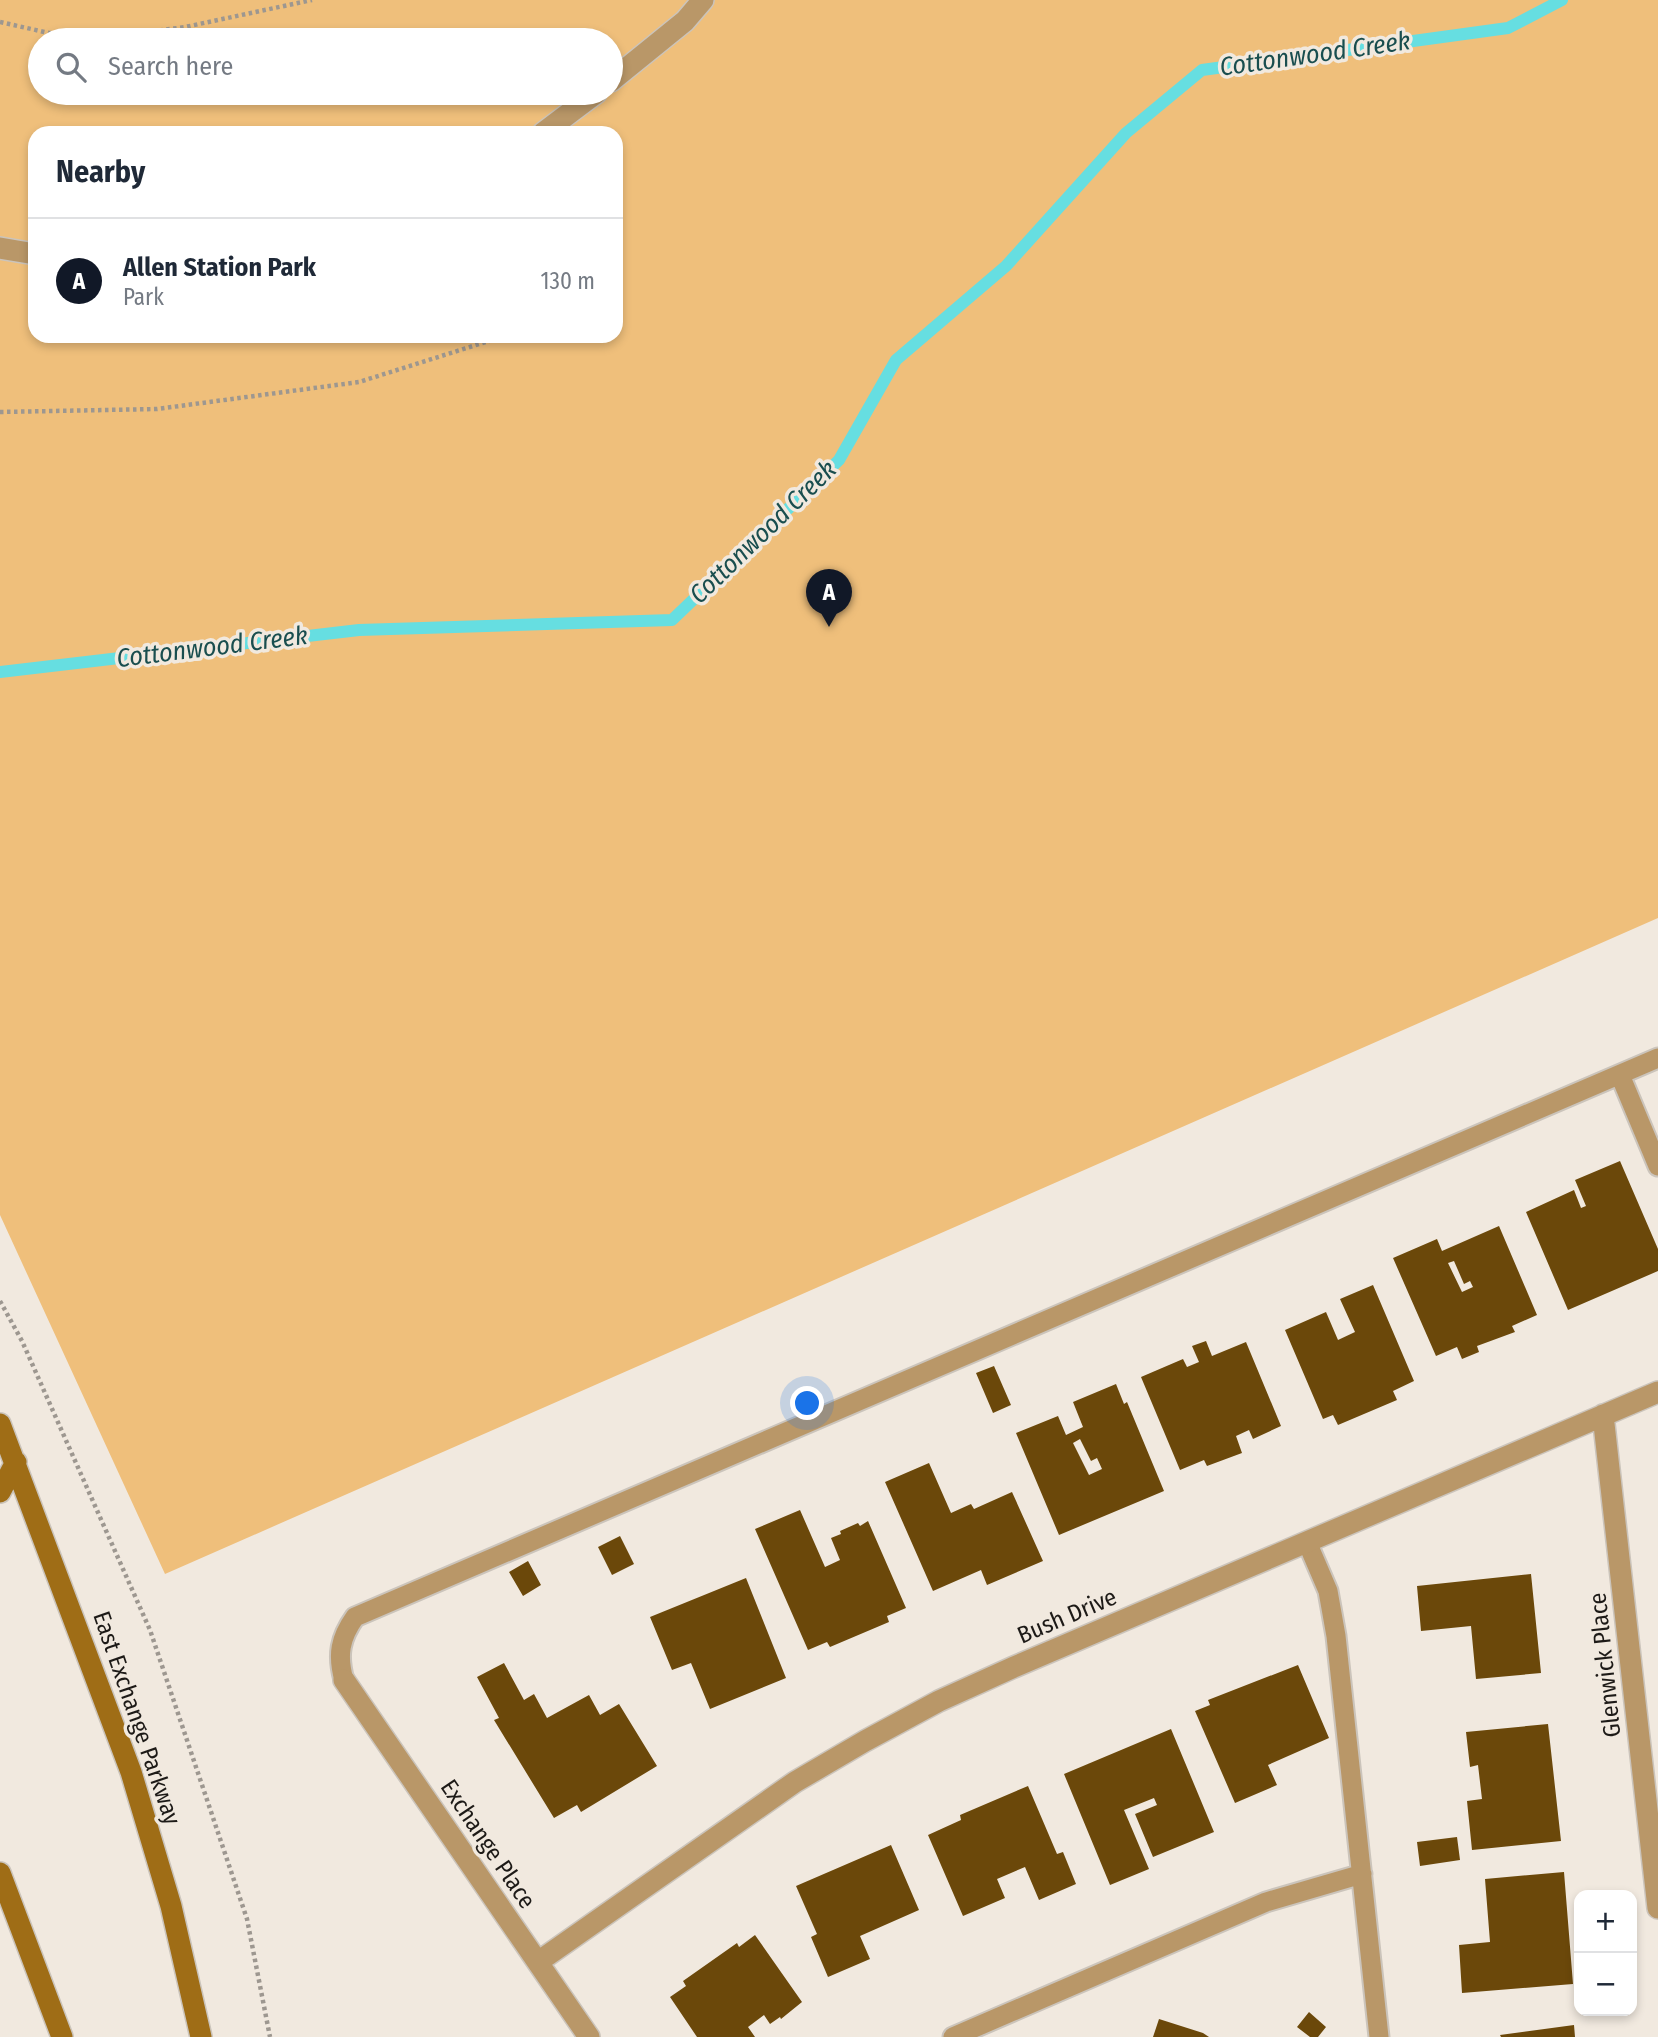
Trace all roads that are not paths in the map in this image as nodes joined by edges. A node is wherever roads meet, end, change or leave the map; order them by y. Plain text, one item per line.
1 (703, 0) edge
2 (623, 71) edge
3 (580, 105) edge
4 (552, 126) edge
5 (0, 248) edge
6 (28, 253) edge
7 (1658, 1058) edge
8 (1620, 1075) junction
9 (1658, 1166) edge
10 (1658, 1392) edge
11 (1603, 1415) junction
12 (0, 1424) edge
13 (16, 1462) junction
14 (0, 1492) edge
15 (1307, 1542) junction
16 (344, 1680) joint
17 (0, 1873) edge
18 (1362, 1874) junction
19 (1658, 1908) edge
20 (538, 1962) junction
21 (62, 2037) edge
22 (201, 2037) edge
23 (589, 2037) edge
24 (953, 2037) edge
25 (1379, 2037) edge

1 - 2 street
3 - 4 street
5 - 6 street
7 - 8 lane
8 - 9 lane
8 - 16 lane
10 - 11 street, Bush Drive
11 - 15 street, Bush Drive
11 - 19 street, Glenwick Place
12 - 13 main road, East Exchange Parkway
13 - 14 main road
13 - 22 main road, East Exchange Parkway
15 - 18 lane
15 - 20 street, Bush Drive
16 - 20 street, Exchange Place
17 - 21 main road
18 - 24 lane
18 - 25 lane
20 - 23 street, Exchange Place

